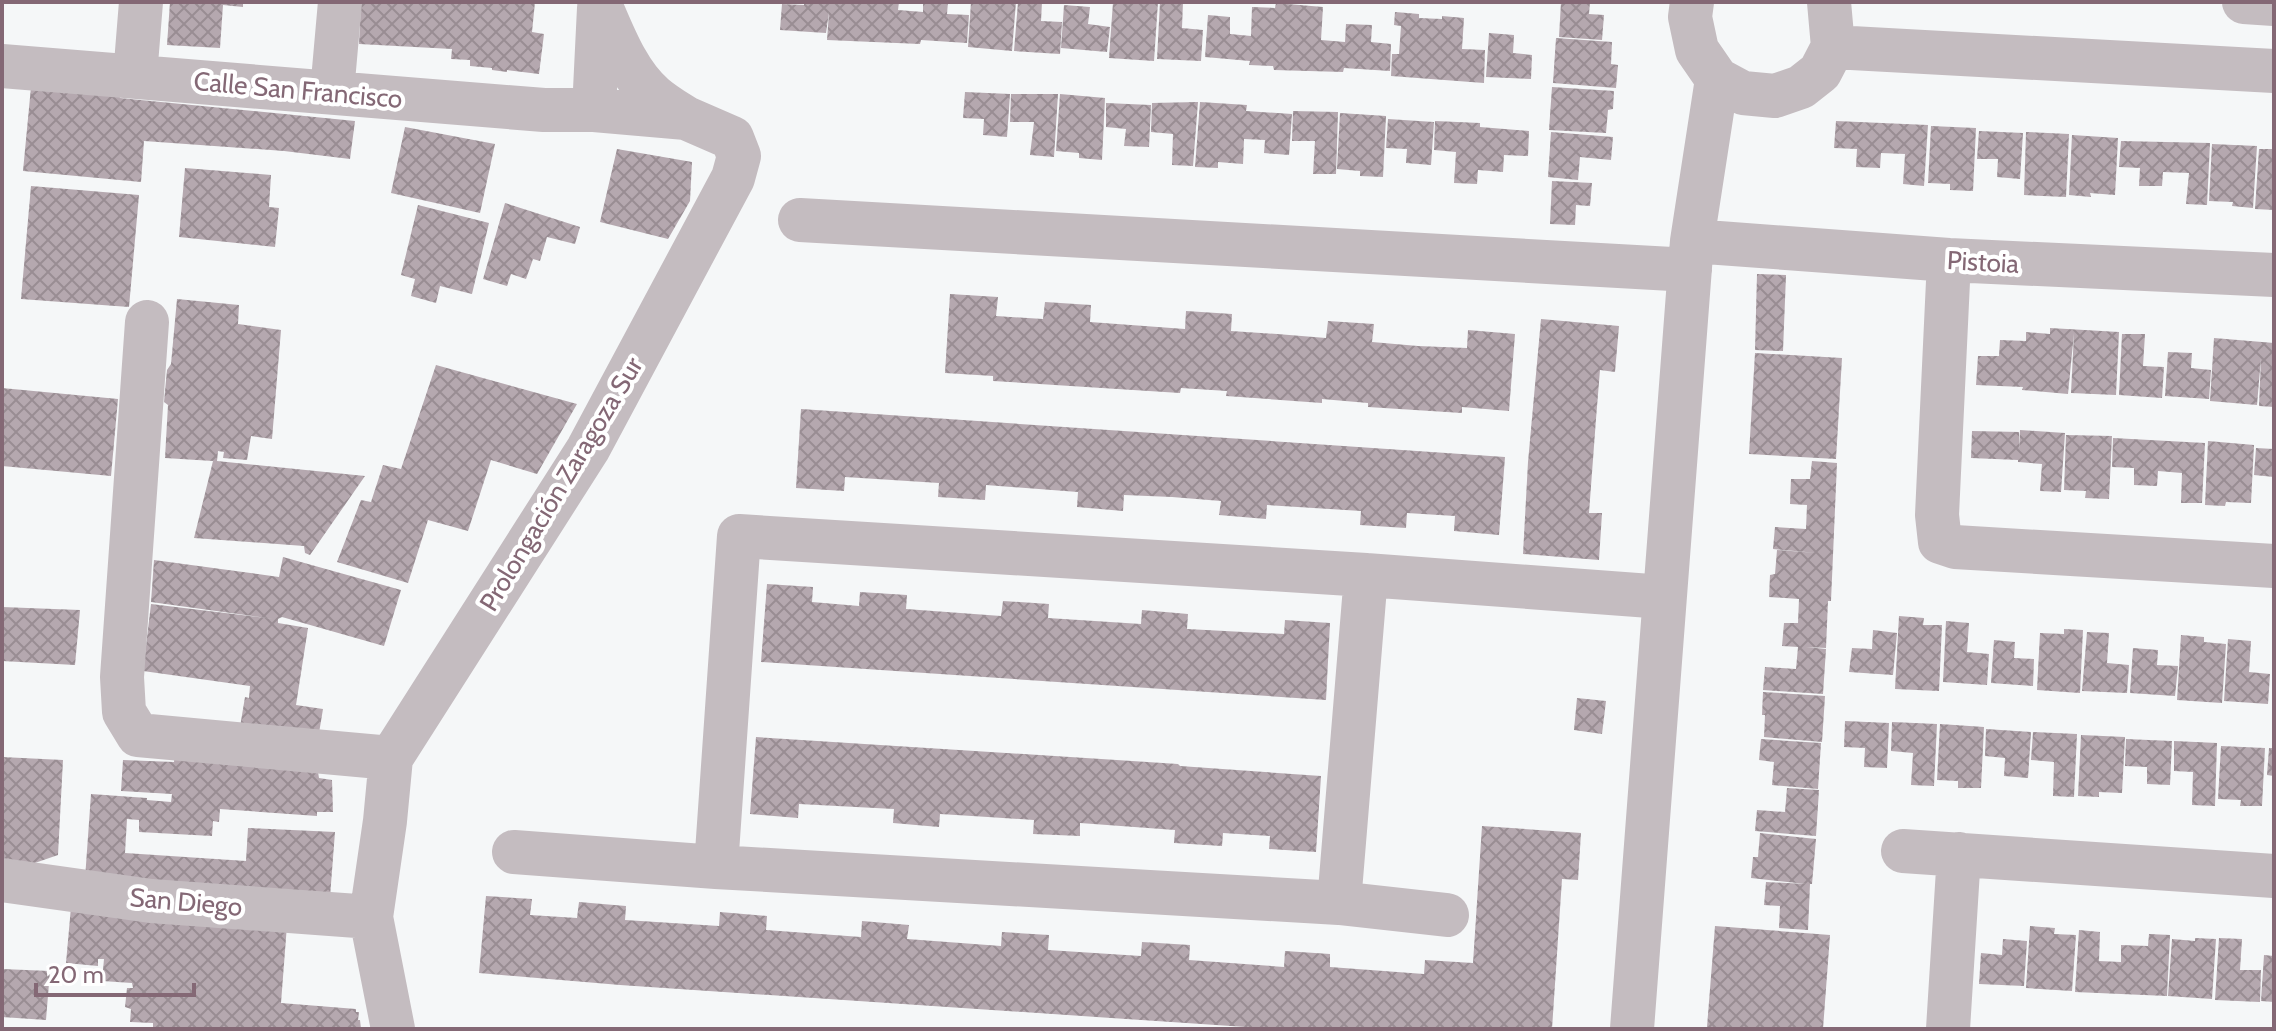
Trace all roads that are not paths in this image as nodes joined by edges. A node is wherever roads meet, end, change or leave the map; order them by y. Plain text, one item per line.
1 (141, 2) edge
2 (340, 2) edge
3 (599, 2) edge
4 (1692, 2) edge
5 (1829, 2) edge
6 (2244, 2) edge
7 (2274, 4) edge
8 (1833, 47) junction
9 (2, 66) edge
10 (2274, 71) edge
11 (135, 76) junction
12 (1717, 79) junction
13 (332, 92) junction
14 (594, 110) junction
15 (686, 118) junction
16 (800, 220) dead end
17 (1691, 255) junction
18 (1949, 260) junction
19 (2274, 275) edge
20 (147, 322) dead end
21 (2274, 566) edge
22 (1366, 575) junction
23 (1664, 597) junction
24 (391, 758) junction
25 (1903, 851) dead end
26 (514, 852) dead end
27 (1959, 854) junction
28 (716, 867) junction
29 (2274, 876) edge
30 (2, 880) edge
31 (1339, 903) junction
32 (1447, 915) dead end
33 (371, 917) junction
34 (393, 1029) edge
35 (1632, 1029) edge
36 (1948, 1029) edge

1 - 11 street
2 - 13 street
3 - 14 street
3 - 15 street
4 - 12 street
5 - 8 street
6 - 7 street
8 - 10 street
8 - 12 street
9 - 11 street, Calle San Francisco
11 - 13 street, Calle San Francisco
12 - 17 street
13 - 14 street, Calle San Francisco
14 - 15 street, Prolongación Zaragoza Sur
15 - 24 street, Prolongación Zaragoza Sur
16 - 17 street, Pistoia
17 - 18 street, Pistoia
17 - 23 street
18 - 19 street, Pistoia
18 - 21 street
20 - 24 street
22 - 23 street
22 - 28 street
22 - 31 street
23 - 35 street
24 - 33 street, Prolongación Zaragoza Sur
25 - 27 street
26 - 28 street
27 - 29 street
27 - 36 street
28 - 31 street
30 - 33 street, San Diego
31 - 32 street
33 - 34 street, Prolongación Zaragoza Sur

